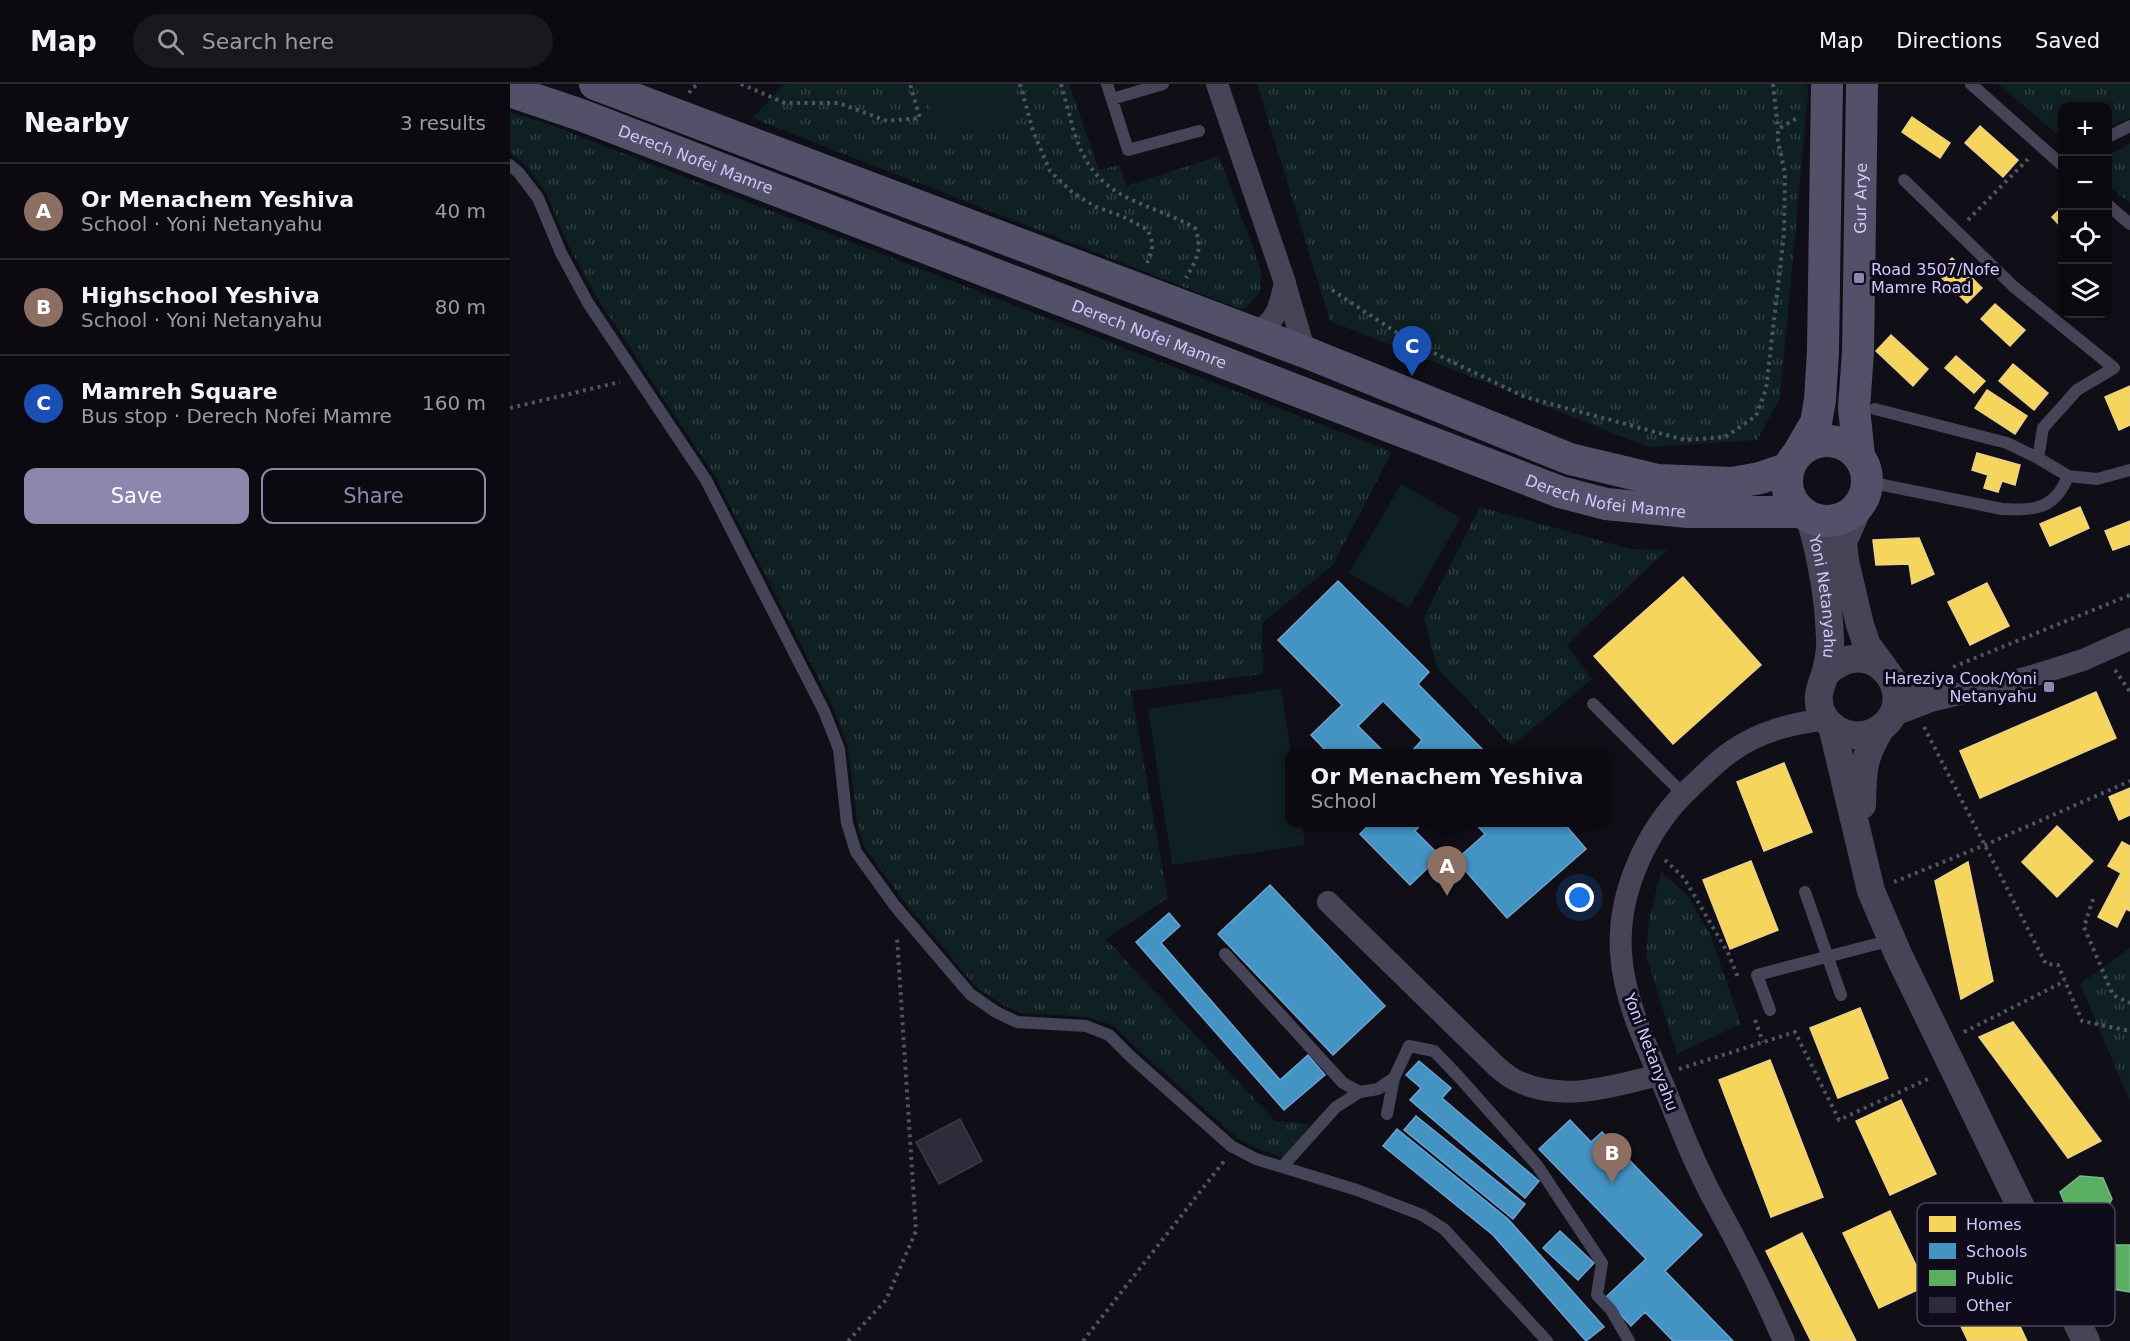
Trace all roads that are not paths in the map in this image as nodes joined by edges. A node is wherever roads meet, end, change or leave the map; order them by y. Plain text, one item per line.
1 (595, 84) edge
2 (1107, 84) edge
3 (1163, 84) edge
4 (1217, 84) edge
5 (1862, 84) edge
6 (1971, 84) edge
7 (510, 91) edge
8 (1827, 93) edge
9 (1112, 99) junction
10 (2130, 126) edge
11 (1199, 131) dead end
12 (2112, 135) edge
13 (2058, 159) edge
14 (510, 165) edge
15 (1904, 180) dead end
16 (2112, 208) edge
17 (2130, 224) edge
18 (1285, 282) junction
19 (1253, 333) junction
20 (1305, 352) junction
21 (1875, 409) dead end
22 (2038, 458) junction
23 (1795, 459) junction
24 (2130, 470) edge
25 (2068, 476) junction
26 (1862, 482) junction
27 (1806, 515) junction
28 (2130, 639) edge
29 (1888, 674) junction
30 (1822, 680) junction
31 (1980, 689) junction
32 (1593, 704) dead end
33 (1896, 717) junction
34 (1829, 723) junction
35 (1774, 731) junction
36 (1683, 794) junction
37 (1862, 859) junction
38 (1805, 892) dead end
39 (1328, 902) dead end
40 (1892, 940) junction
41 (1224, 954) dead end
42 (1827, 956) junction
43 (1840, 995) dead end
44 (1770, 1010) dead end
45 (1658, 1075) junction
46 (1394, 1078) junction
47 (1360, 1092) junction
48 (1387, 1114) dead end
49 (1282, 1167) junction
50 (2019, 1203) edge
51 (2079, 1326) edge
52 (1547, 1341) edge
53 (1629, 1341) edge
54 (1784, 1341) edge
55 (2086, 1341) edge

1 - 19 main road, Derech Nofei Mamre
2 - 9 lane
3 - 9 lane
4 - 18 street
5 - 26 main road, Gur Arye
6 - 13 lane
7 - 27 main road, Derech Nofei Mamre
8 - 23 main road, Gur Arye
9 - 11 lane
10 - 12 lane
14 - 49 lane
15 - 22 lane
16 - 17 lane
18 - 19 street
18 - 20 street
19 - 20 main road, Derech Nofei Mamre
20 - 23 main road, Derech Nofei Mamre
21 - 22 lane
22 - 25 lane
23 - 26 main road
23 - 27 main road
24 - 25 lane
25 - 26 lane
26 - 27 main road
26 - 29 street, Yoni Netanyahu
27 - 30 street, Yoni Netanyahu
28 - 31 street
29 - 30 street
29 - 31 street
29 - 33 street
30 - 34 street
30 - 35 street
31 - 33 street
32 - 36 lane
33 - 34 street
33 - 37 street
34 - 35 street
34 - 37 street
35 - 36 street, Yoni Netanyahu
36 - 45 street, Yoni Netanyahu
37 - 40 street
38 - 42 lane
39 - 45 street
40 - 42 lane
40 - 50 street
41 - 47 lane
42 - 43 lane
42 - 44 lane
45 - 54 street, Yoni Netanyahu
46 - 47 lane
46 - 48 lane
46 - 53 lane
47 - 49 lane
49 - 52 lane
51 - 55 street

